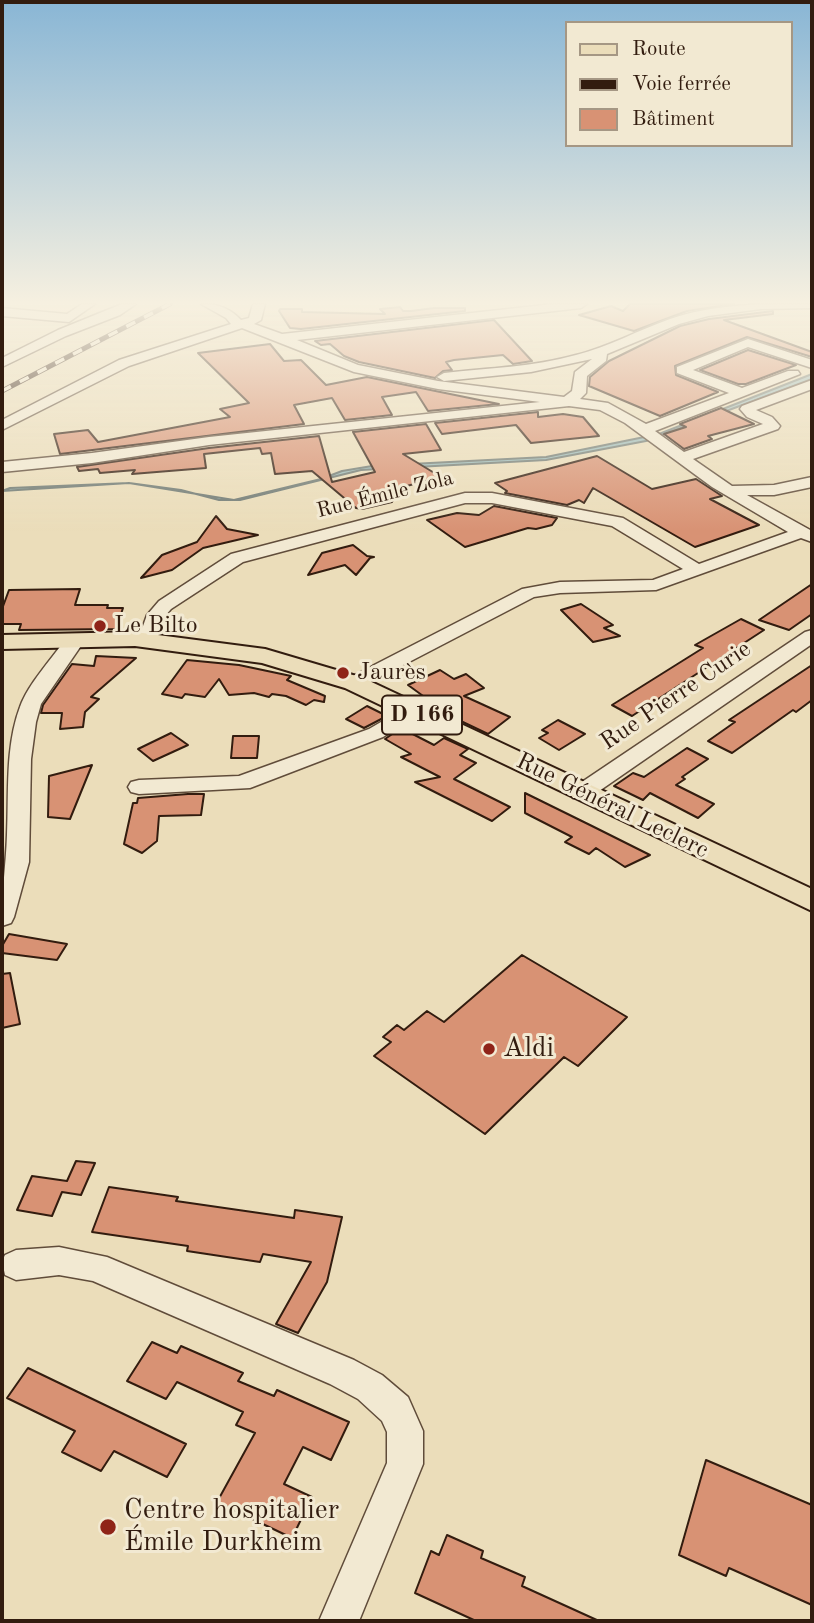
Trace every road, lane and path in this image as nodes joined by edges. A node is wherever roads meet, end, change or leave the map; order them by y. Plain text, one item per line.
1 (92, 380) edge
2 (406, 380) edge
3 (421, 380) edge
4 (580, 380) edge
5 (707, 380) edge
6 (775, 380) edge
7 (412, 381) junction
8 (812, 384) edge
9 (741, 393) junction
10 (570, 401) junction
11 (2, 426) edge
12 (650, 435) junction
13 (681, 458) junction
14 (2, 467) edge
15 (812, 482) edge
16 (786, 489) junction
17 (729, 491) junction
18 (812, 499) edge
19 (808, 534) edge
20 (699, 571) junction
21 (75, 640) junction
22 (148, 640) junction
23 (2, 642) edge
24 (808, 642) edge
25 (354, 683) junction
26 (412, 710) junction
27 (138, 787) dead end
28 (581, 793) junction
29 (812, 901) edge
30 (2, 917) edge
31 (16, 1265) dead end
32 (339, 1621) edge

1 - 11 street
2 - 7 street
3 - 7 street
4 - 10 street
5 - 9 street
6 - 9 street
7 - 10 street
8 - 13 street
9 - 12 street
10 - 12 street
10 - 14 street
12 - 13 street
13 - 17 street
15 - 16 street
16 - 17 street
16 - 18 street
17 - 19 street
19 - 20 street
20 - 22 street, Rue Émile Zola
20 - 25 street
21 - 22 main road, Rue Général Leclerc / D 166
21 - 23 main road, Rue Général Leclerc / D 166
21 - 30 street
22 - 25 main road, Rue Général Leclerc / D 166
24 - 28 street, Rue Pierre Curie
25 - 26 main road, Rue Général Leclerc / D 166
26 - 27 street
26 - 28 main road, Rue Général Leclerc / D 166
28 - 29 main road, Rue Général Leclerc / D 166
31 - 32 street

